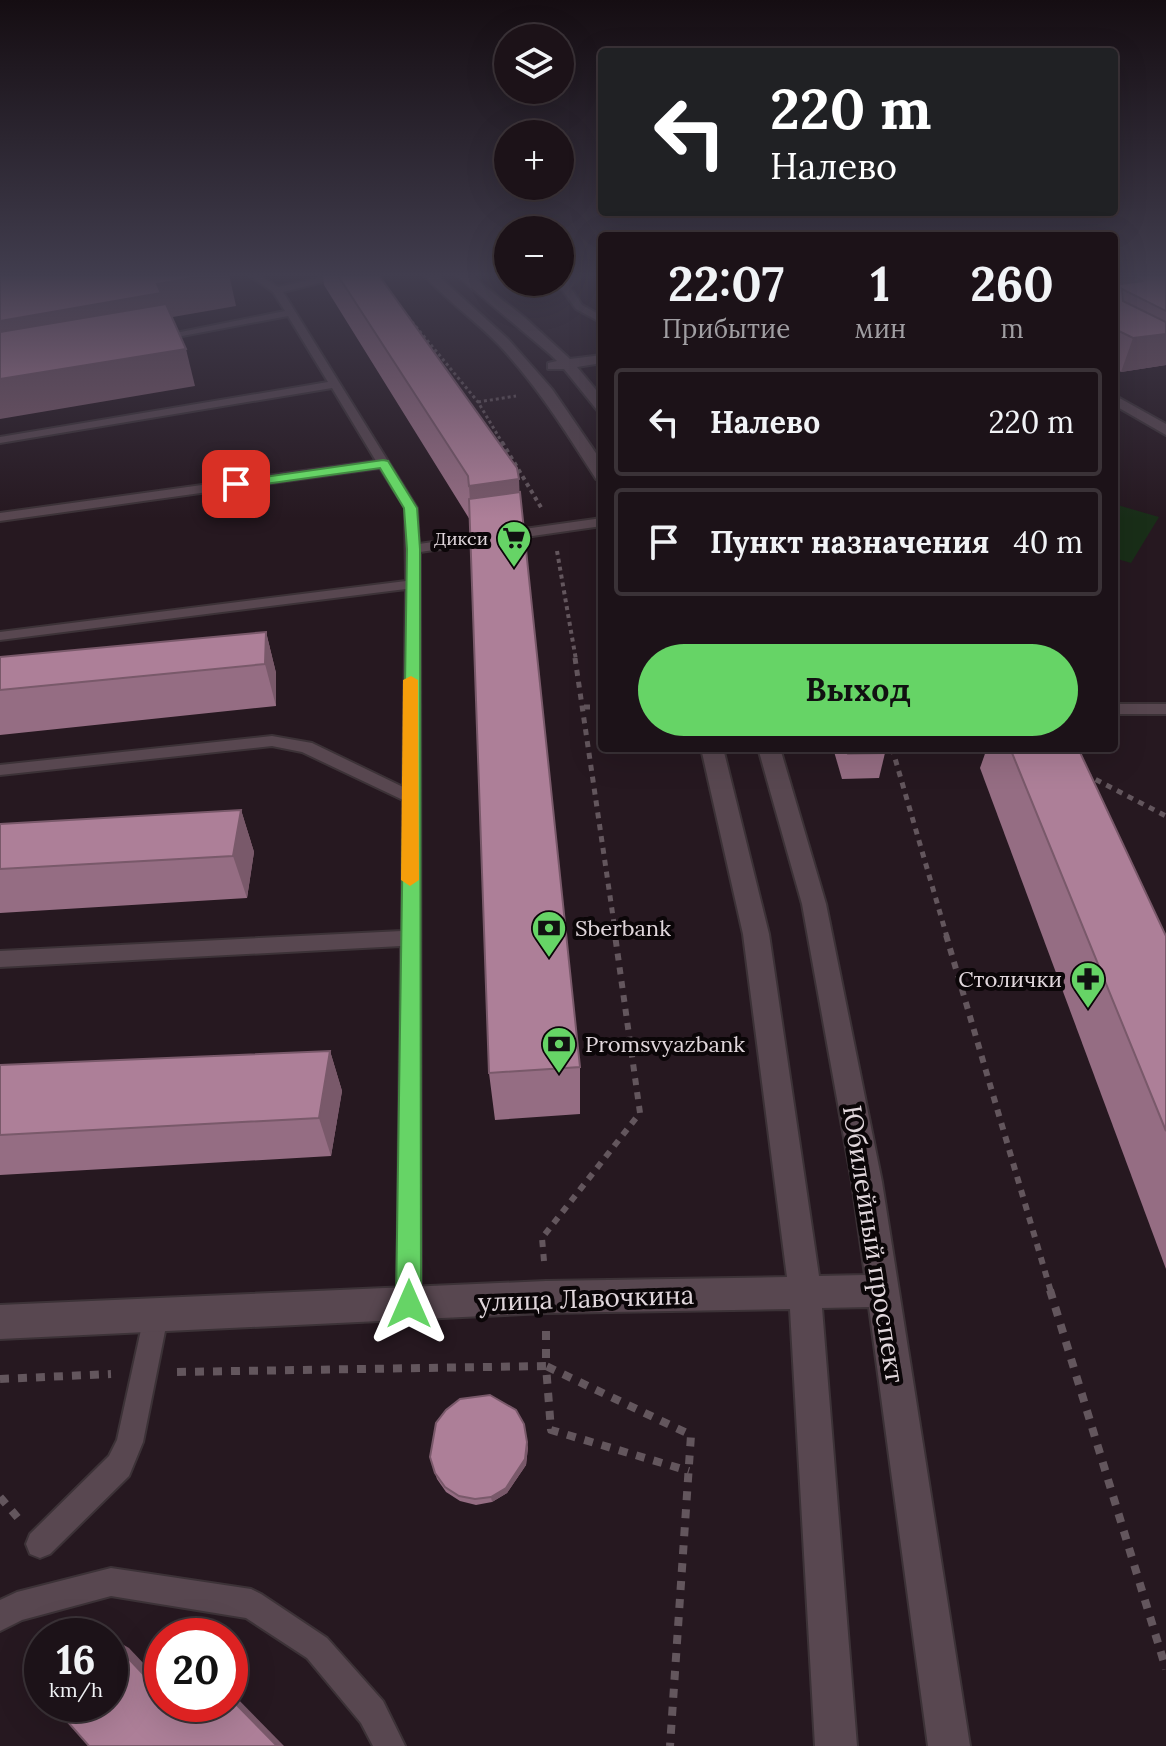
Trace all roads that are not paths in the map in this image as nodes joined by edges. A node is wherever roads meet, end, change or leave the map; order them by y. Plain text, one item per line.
1 (317, 355) edge
2 (517, 355) edge
3 (555, 355) edge
4 (598, 360) edge
5 (564, 364) junction
6 (530, 369) junction
7 (334, 384) junction
8 (1118, 401) edge
9 (598, 402) edge
10 (1166, 430) edge
11 (0, 440) edge
12 (383, 464) junction
13 (598, 469) edge
14 (0, 517) edge
15 (598, 522) edge
16 (413, 549) junction
17 (411, 584) junction
18 (0, 636) edge
19 (1118, 709) edge
20 (1166, 709) edge
21 (713, 752) edge
22 (770, 752) edge
23 (0, 770) edge
24 (411, 797) junction
25 (410, 938) junction
26 (0, 959) edge
27 (884, 1291) junction
28 (805, 1292) junction
29 (409, 1304) junction
30 (156, 1316) junction
31 (0, 1322) edge
32 (40, 1544) dead end
33 (8, 1611) edge
34 (389, 1746) edge
35 (836, 1746) edge
36 (949, 1746) edge

1 - 7 lane
2 - 6 main road
3 - 5 main road
4 - 5 main road
5 - 6 main road
5 - 9 main road
6 - 13 main road
7 - 11 lane
7 - 12 lane
8 - 10 main road
12 - 14 lane
12 - 16 lane
15 - 16 lane
16 - 17 lane
17 - 18 lane
17 - 24 lane
19 - 20 lane
21 - 28 main road
22 - 27 main road, Юбилейный проспект
23 - 24 lane
24 - 25 lane
25 - 26 lane
25 - 29 lane
27 - 28 main road, улица Лавочкина
27 - 36 main road, Юбилейный проспект
28 - 29 main road, улица Лавочкина
28 - 35 main road
29 - 30 main road, улица Лавочкина
30 - 31 main road, улица Лавочкина
30 - 32 lane
33 - 34 lane

